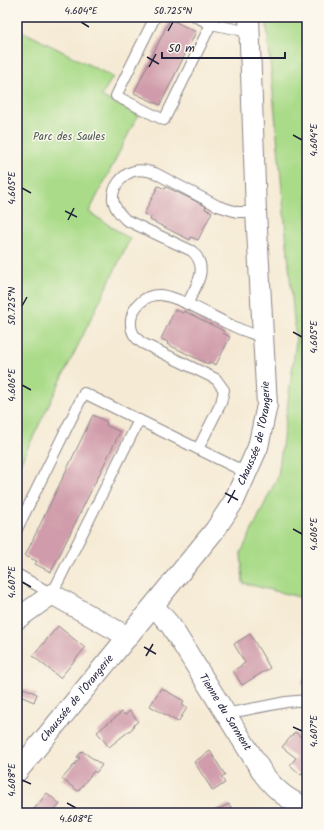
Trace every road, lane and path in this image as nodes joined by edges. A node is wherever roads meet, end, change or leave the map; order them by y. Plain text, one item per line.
1 (154, 17) edge
2 (196, 17) edge
3 (211, 24) junction
4 (249, 24) edge
5 (256, 212) junction
6 (188, 304) junction
7 (264, 338) junction
8 (139, 420) junction
9 (198, 449) junction
10 (247, 473) junction
11 (17, 529) edge
12 (17, 574) edge
13 (52, 594) junction
14 (154, 606) junction
15 (17, 619) edge
16 (128, 637) junction
17 (307, 700) edge
18 (225, 714) junction
19 (17, 772) edge
20 (307, 808) edge

1 - 3 lane
2 - 3 lane
3 - 4 lane
4 - 5 street, Chaussée de l'Orangerie
5 - 6 lane
5 - 7 street, Chaussée de l'Orangerie
6 - 7 lane
6 - 9 lane
7 - 10 street, Chaussée de l'Orangerie
8 - 9 lane
8 - 11 lane
8 - 13 lane
9 - 10 lane
10 - 14 street, Chaussée de l'Orangerie
12 - 13 lane
13 - 15 street
13 - 16 street
14 - 16 street, Chaussée de l'Orangerie
14 - 18 street, Tienne du Sarment
16 - 19 street, Chaussée de l'Orangerie
17 - 18 lane
18 - 20 street, Tienne du Sarment

